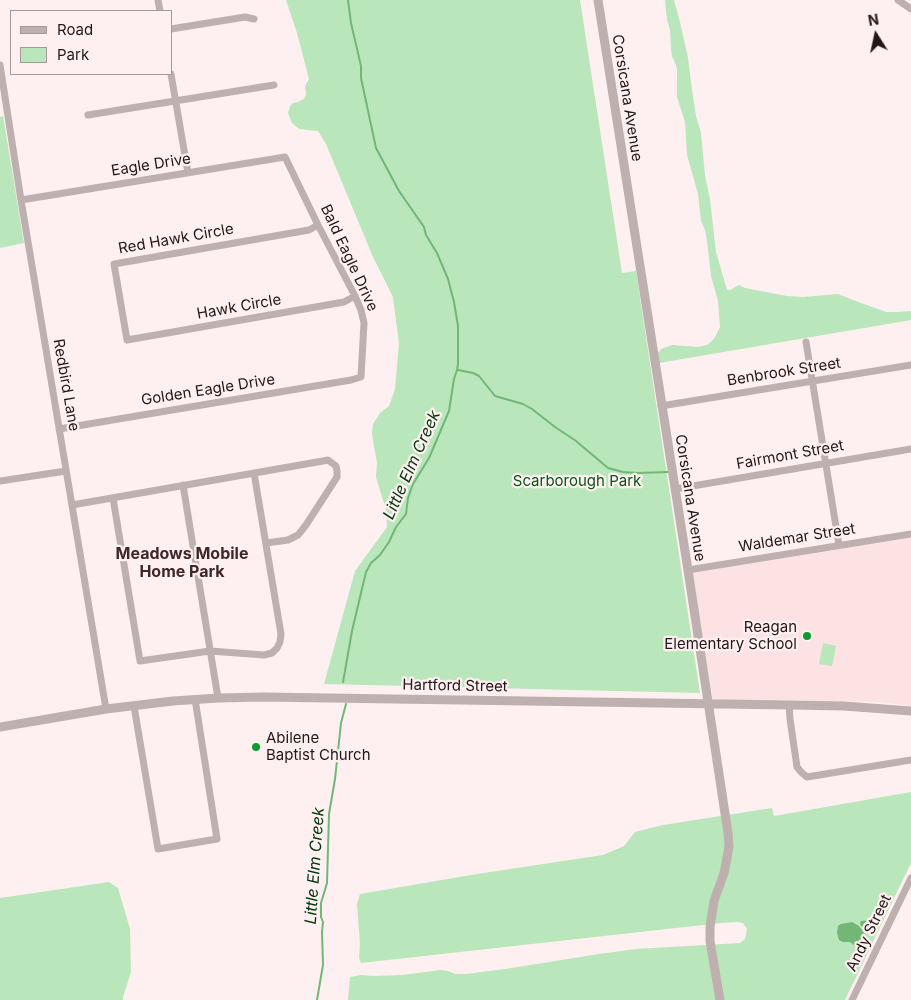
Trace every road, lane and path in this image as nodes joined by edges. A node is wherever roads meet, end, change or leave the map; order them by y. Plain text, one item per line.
1 (598, 0) edge
2 (898, 0) edge
3 (911, 9) edge
4 (254, 19) dead end
5 (172, 29) edge
6 (0, 65) edge
7 (170, 75) edge
8 (274, 85) dead end
9 (175, 100) junction
10 (88, 115) dead end
11 (285, 157) joint
12 (188, 173) junction
13 (21, 200) junction
14 (318, 224) junction
15 (355, 296) junction
16 (126, 340) joint
17 (806, 342) dead end
18 (911, 365) edge
19 (361, 377) joint
20 (813, 381) junction
21 (661, 406) junction
22 (59, 429) junction
23 (911, 449) edge
24 (826, 463) junction
25 (66, 471) junction
26 (254, 473) junction
27 (0, 481) edge
28 (183, 485) junction
29 (675, 488) junction
30 (113, 498) junction
31 (72, 505) junction
32 (911, 534) edge
33 (266, 543) junction
34 (839, 545) junction
35 (688, 570) junction
36 (210, 651) junction
37 (218, 698) junction
38 (196, 699) junction
39 (708, 704) junction
40 (789, 705) junction
41 (134, 706) junction
42 (106, 709) junction
43 (911, 711) edge
44 (0, 727) edge
45 (911, 760) edge
46 (911, 878) edge
47 (720, 1000) edge
48 (852, 1000) edge

1 - 21 street, Corsicana Avenue
2 - 3 street
4 - 5 street
6 - 13 street, Redbird Lane
7 - 9 street
8 - 9 street
9 - 10 street
9 - 12 street
11 - 12 street, Eagle Drive
11 - 14 street, Bald Eagle Drive
12 - 13 street, Eagle Drive
13 - 22 street, Redbird Lane
14 - 15 street, Bald Eagle Drive
14 - 16 street, Red Hawk Circle
15 - 16 street, Hawk Circle
15 - 19 street, Bald Eagle Drive
17 - 20 street
18 - 20 street, Benbrook Street
19 - 22 street, Golden Eagle Drive
20 - 21 street, Benbrook Street
20 - 24 street
21 - 29 street, Corsicana Avenue
22 - 25 street, Redbird Lane
23 - 24 street, Fairmont Street
24 - 29 street, Fairmont Street
24 - 34 street
25 - 27 street
25 - 31 street, Redbird Lane
26 - 28 street
26 - 33 street
26 - 33 street
28 - 30 street
28 - 36 street
29 - 35 street, Corsicana Avenue
30 - 31 street
30 - 36 street
31 - 42 street, Redbird Lane
32 - 34 street, Waldemar Street
33 - 36 street
34 - 35 street, Waldemar Street
35 - 39 street, Corsicana Avenue
36 - 37 street
37 - 38 street, Hartford Street
37 - 39 street, Hartford Street
38 - 41 street, Hartford Street
38 - 41 street
39 - 40 street, Hartford Street
39 - 47 street, Corsicana Avenue
40 - 43 street, Hartford Street
40 - 45 street
41 - 42 street, Hartford Street
42 - 44 street, Hartford Street
46 - 48 street, Andy Street

